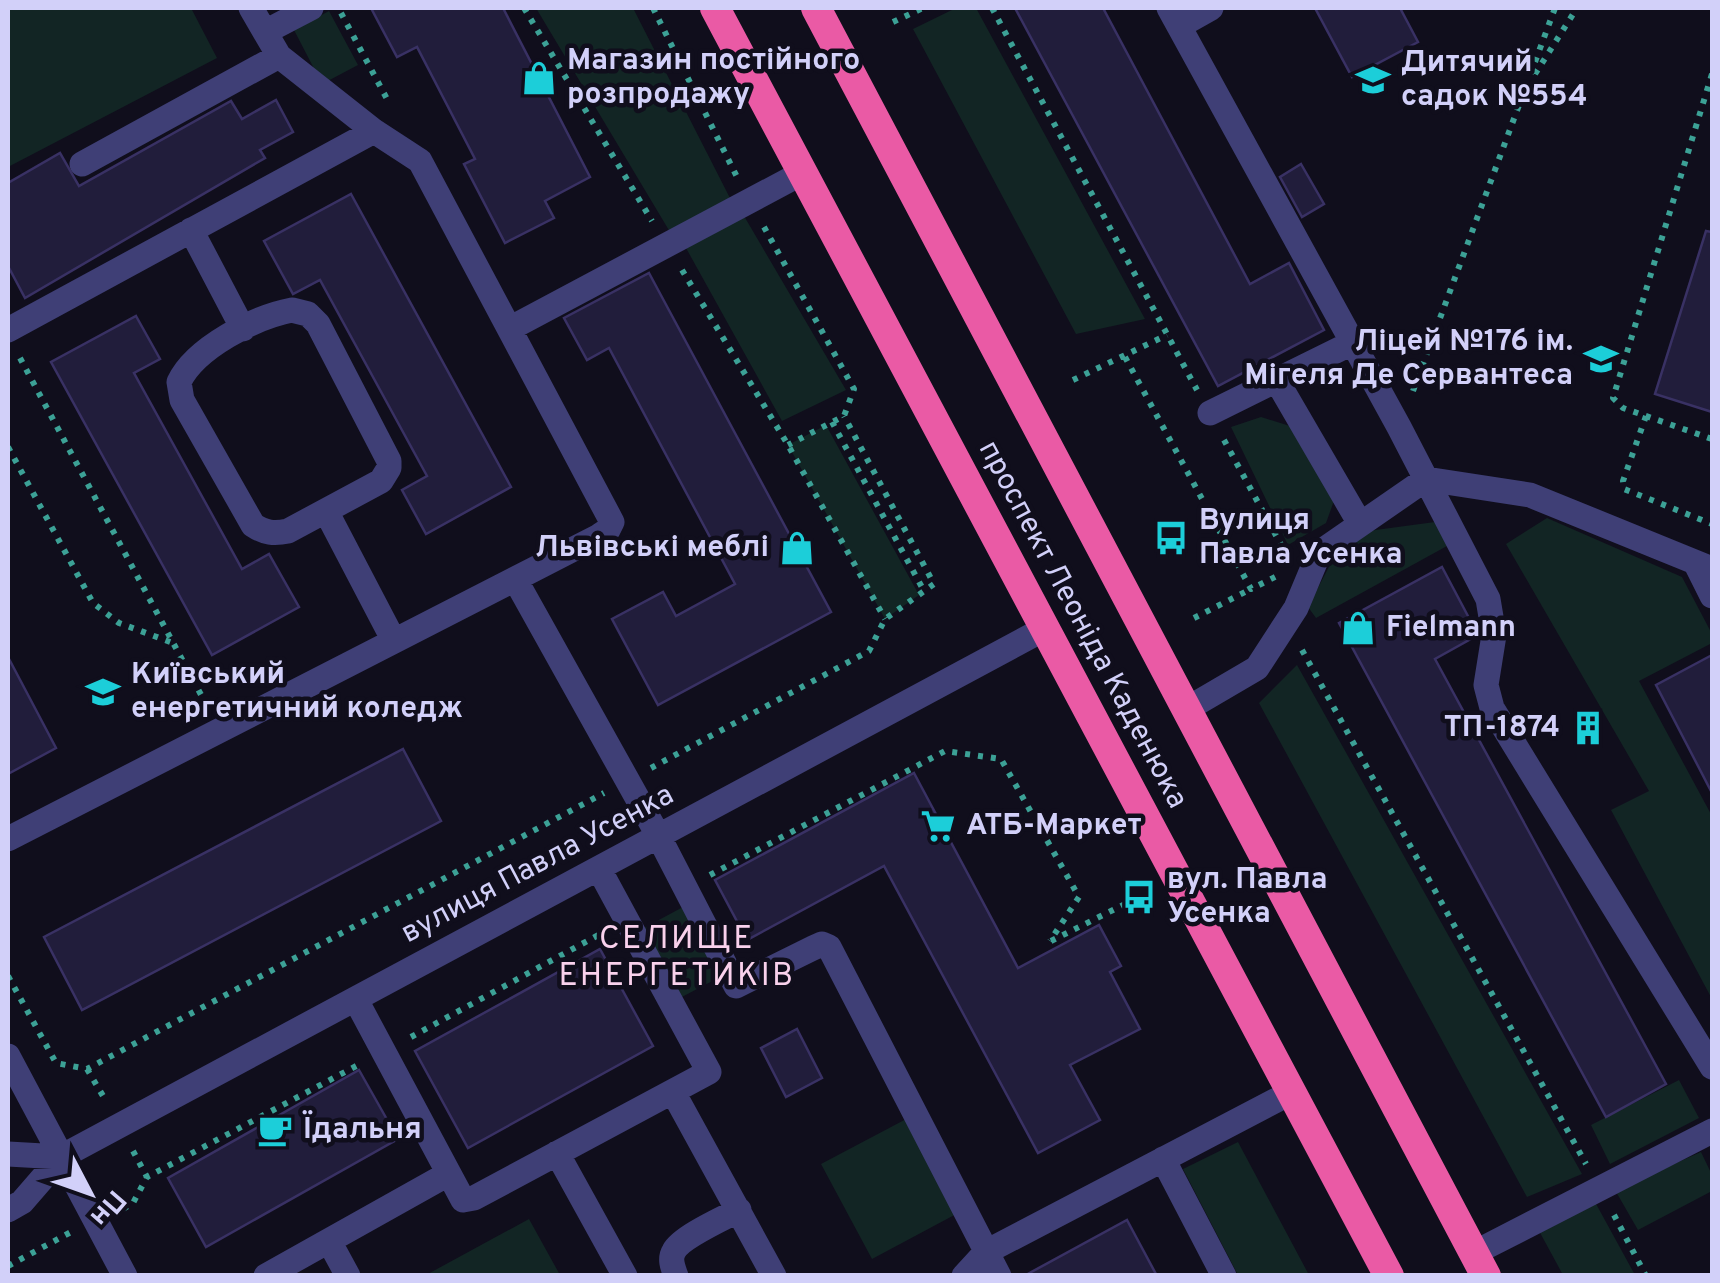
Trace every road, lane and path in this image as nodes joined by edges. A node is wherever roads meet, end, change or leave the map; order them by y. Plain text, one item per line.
1 (251, 8) edge
2 (312, 8) edge
3 (338, 8) edge
4 (524, 8) edge
5 (653, 8) edge
6 (714, 8) edge
7 (816, 8) edge
8 (923, 8) edge
9 (992, 8) edge
10 (1211, 8) edge
11 (1555, 8) edge
12 (1578, 8) edge
13 (1174, 17) edge
14 (893, 22) dead end
15 (265, 32) junction
16 (279, 56) junction
17 (1712, 74) edge
18 (1529, 82) junction
19 (393, 110) dead end
20 (374, 131) junction
21 (82, 164) dead end
22 (802, 173) junction
23 (749, 201) junction
24 (192, 230) junction
25 (666, 245) junction
26 (244, 328) junction
27 (510, 328) junction
28 (1167, 334) junction
29 (12, 341) edge
30 (1352, 343) junction
31 (1125, 357) junction
32 (1073, 380) dead end
33 (1277, 380) junction
34 (1210, 414) junction
35 (844, 416) junction
36 (1646, 416) junction
37 (832, 422) junction
38 (1399, 427) junction
39 (1712, 439) edge
40 (788, 446) junction
41 (8, 447) edge
42 (1426, 479) junction
43 (326, 511) junction
44 (1359, 522) junction
45 (1712, 524) edge
46 (1704, 565) edge
47 (1294, 568) dead end
48 (1279, 575) dead end
49 (515, 579) junction
50 (924, 590) junction
51 (1251, 590) junction
52 (1712, 596) edge
53 (1194, 618) dead end
54 (885, 619) junction
55 (1286, 623) junction
56 (1044, 629) junction
57 (394, 641) junction
58 (174, 642) junction
59 (1187, 709) junction
60 (220, 730) junction
61 (628, 780) junction
62 (659, 837) junction
63 (8, 840) edge
64 (599, 869) junction
65 (685, 888) junction
66 (1139, 896) dead end
67 (626, 920) junction
68 (8, 976) edge
69 (356, 1000) junction
70 (384, 1051) junction
71 (8, 1056) edge
72 (1712, 1068) edge
73 (673, 1092) junction
74 (1292, 1092) junction
75 (1712, 1131) edge
76 (558, 1153) junction
77 (8, 1154) edge
78 (61, 1156) junction
79 (1163, 1159) junction
80 (448, 1174) junction
81 (1600, 1189) junction
82 (8, 1210) edge
83 (738, 1210) junction
84 (97, 1223) junction
85 (329, 1240) junction
86 (986, 1252) junction
87 (1480, 1264) edge
88 (8, 1266) edge
89 (125, 1276) edge
90 (266, 1276) edge
91 (348, 1276) edge
92 (625, 1276) edge
93 (676, 1276) edge
94 (774, 1276) edge
95 (964, 1276) edge
96 (999, 1276) edge
97 (1224, 1276) edge
98 (1390, 1276) edge
99 (1646, 1276) edge

1 - 15 street
2 - 15 street
3 - 19 path
4 - 25 path
5 - 23 path
6 - 22 highway, проспект Леоніда Каденюка
7 - 59 highway, проспект Леоніда Каденюка
8 - 14 path
9 - 28 path
10 - 13 street
11 - 18 path
12 - 18 path
13 - 30 street
15 - 16 street
16 - 20 street
16 - 21 street
17 - 36 path
18 - 38 path
20 - 24 street
20 - 27 street
22 - 23 street
22 - 56 highway, проспект Леоніда Каденюка
23 - 25 street
23 - 35 path
24 - 26 street
24 - 29 street
25 - 27 street
25 - 40 path
26 - 43 street
26 - 43 street
27 - 49 street
28 - 31 path
28 - 34 path
29 - 58 path
30 - 33 street
30 - 38 street
31 - 32 path
31 - 51 path
33 - 34 street
33 - 44 street
34 - 47 path
35 - 37 path
35 - 50 path
36 - 39 path
36 - 45 path
37 - 40 path
37 - 50 path
38 - 42 street
40 - 54 path
41 - 58 path
42 - 44 street
42 - 46 street
42 - 72 street
43 - 57 street
44 - 55 street
46 - 52 street
48 - 51 path
49 - 57 street
49 - 61 street
50 - 54 path
51 - 53 path
54 - 61 path
55 - 59 street
55 - 81 path
56 - 62 street, вулиця Павла Усенка
56 - 74 highway, проспект Леоніда Каденюка
57 - 60 street
58 - 60 path
59 - 87 highway, проспект Леоніда Каденюка
60 - 63 street
61 - 62 street
61 - 68 path
62 - 64 street, вулиця Павла Усенка
62 - 65 street
64 - 67 street
64 - 69 street, вулиця Павла Усенка
65 - 66 path
65 - 86 street
67 - 70 path
67 - 73 street
69 - 70 street
69 - 78 street, вулиця Павла Усенка
70 - 80 street
70 - 84 path
71 - 78 street
73 - 76 street
73 - 83 street
74 - 79 street
74 - 98 highway, проспект Леоніда Каденюка
75 - 81 street
76 - 80 street
76 - 92 street
77 - 78 street
78 - 82 street, вулиця Павла Усенка
78 - 84 street
79 - 86 street
79 - 97 street
80 - 85 street
81 - 87 street
81 - 99 path
83 - 93 street
83 - 94 street
84 - 88 path
84 - 89 street
85 - 90 street
85 - 91 street
86 - 95 street
86 - 96 street

